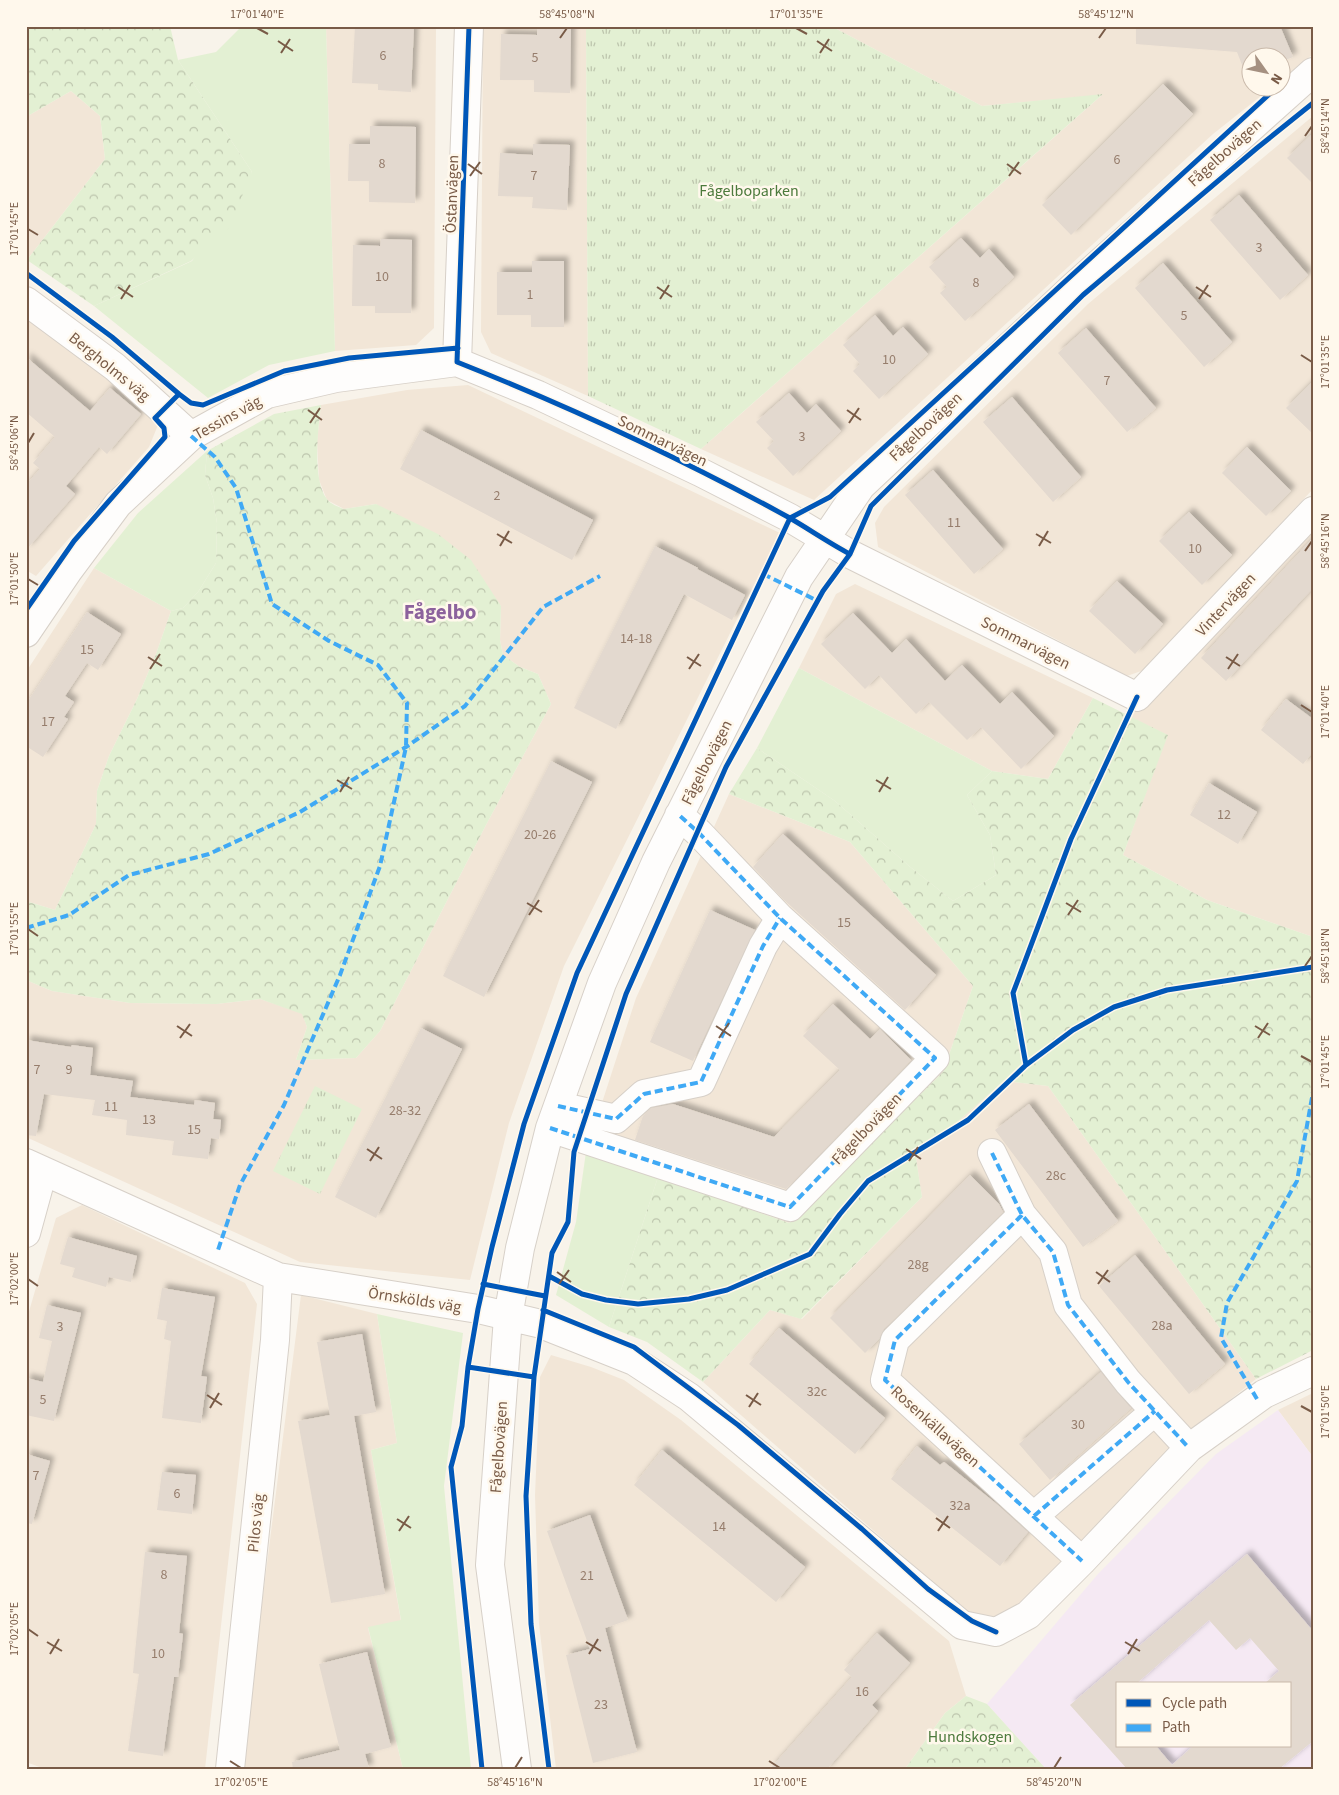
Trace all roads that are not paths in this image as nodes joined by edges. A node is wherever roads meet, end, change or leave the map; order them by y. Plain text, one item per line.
1 (469, 26) edge
2 (1313, 72) edge
3 (26, 301) edge
4 (457, 362) junction
5 (190, 436) junction
6 (1313, 511) edge
7 (823, 539) junction
8 (26, 633) edge
9 (1137, 697) joint
10 (679, 815) junction
11 (780, 918) junction
12 (554, 1117) junction
13 (992, 1153) dead end
14 (34, 1167) edge
15 (1022, 1215) junction
16 (26, 1233) edge
17 (278, 1276) junction
18 (508, 1317) junction
19 (1313, 1371) edge
20 (1155, 1411) junction
21 (1189, 1448) junction
22 (1034, 1516) junction
23 (1082, 1561) junction
24 (230, 1769) edge
25 (517, 1769) edge

1 - 4 street, Östanvägen
2 - 7 street, Fågelbovägen
3 - 5 street, Bergholms väg
4 - 5 street, Tessins väg
4 - 7 street, Sommarvägen
5 - 8 street, Tessins väg
6 - 9 street, Vintervägen
7 - 9 street, Sommarvägen
7 - 10 street, Fågelbovägen
10 - 11 street, Fågelbovägen
10 - 12 street, Fågelbovägen
11 - 12 street
11 - 12 street, Fågelbovägen
12 - 18 street, Fågelbovägen
13 - 15 street
14 - 16 street
14 - 17 street, Örnskölds väg
15 - 20 street
15 - 22 street, Rosenkällavägen
17 - 18 street, Örnskölds väg
17 - 24 street, Pilos väg
18 - 23 street, Örnskölds väg
18 - 25 street, Fågelbovägen
19 - 21 street
20 - 21 street
20 - 22 street
21 - 23 street
22 - 23 street, Rosenkällavägen

